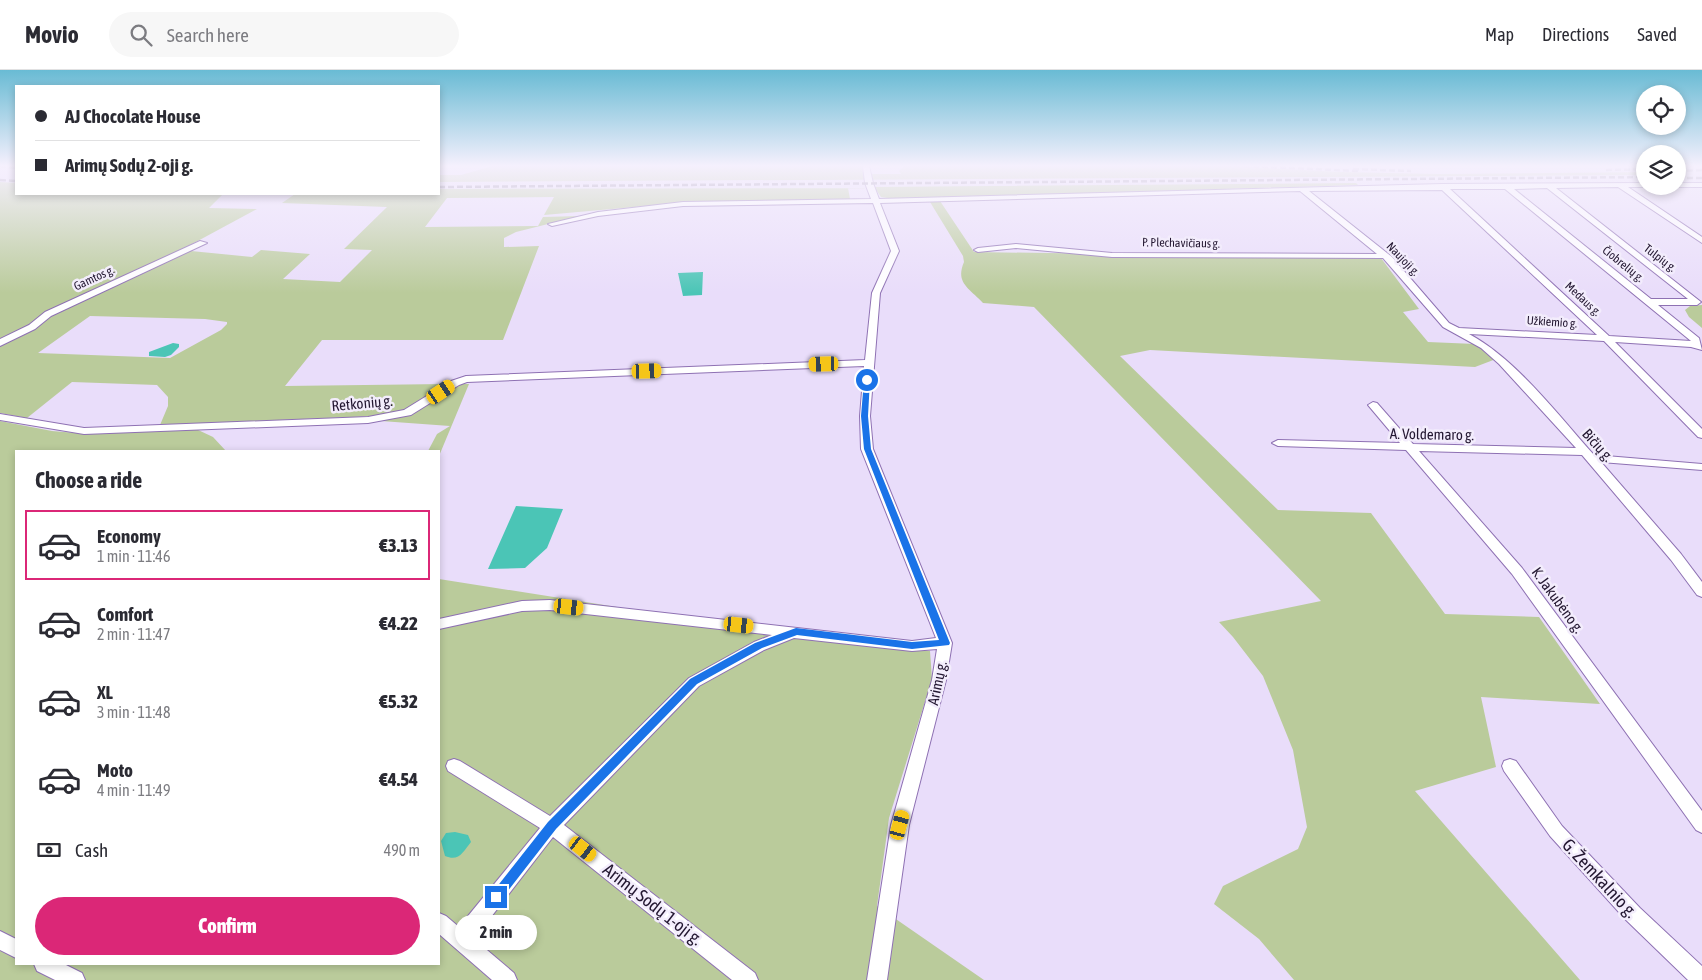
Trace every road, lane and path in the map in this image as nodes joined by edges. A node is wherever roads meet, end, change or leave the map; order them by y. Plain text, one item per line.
1 (645, 208) edge
2 (880, 208) edge
3 (1326, 208) edge
4 (1466, 208) edge
5 (1534, 208) edge
6 (1578, 208) edge
7 (1654, 208) edge
8 (552, 224) dead end
9 (1702, 241) edge
10 (204, 243) dead end
11 (978, 250) dead end
12 (1384, 256) junction
13 (1650, 302) junction
14 (1459, 332) junction
15 (1607, 339) junction
16 (0, 343) edge
17 (1700, 346) edge
18 (868, 363) junction
19 (1373, 405) dead end
20 (0, 417) edge
21 (1702, 435) edge
22 (1278, 443) dead end
23 (1411, 448) junction
24 (1588, 455) junction
25 (1702, 467) edge
26 (1702, 592) edge
27 (440, 624) edge
28 (796, 631) junction
29 (945, 643) junction
30 (454, 766) dead end
31 (1510, 766) dead end
32 (1702, 825) edge
33 (552, 826) junction
34 (440, 923) edge
35 (0, 940) edge
36 (462, 940) junction
37 (15, 948) edge
38 (46, 965) edge
39 (75, 980) edge
40 (507, 980) edge
41 (748, 980) edge
42 (877, 980) edge
43 (1701, 980) edge

1 - 8 street
2 - 18 street, Arimų g.
3 - 12 street, Naujoji g.
4 - 15 street, Medaus g.
5 - 13 street, Čiobrelių g.
6 - 13 street, Tulpių g.
7 - 9 street
10 - 16 street, Gamtos g.
11 - 12 street, P. Plechavičiaus g.
12 - 14 street, Naujoji g.
13 - 17 street, Čiobrelių g.
14 - 15 street, Užkiemio g.
14 - 24 street, Bičių g.
15 - 17 street, Užkiemio g.
15 - 21 street, Medaus g.
18 - 20 street, Retkonių g.
18 - 29 street, Arimų g.
19 - 23 street, K. Jakubėno g.
22 - 23 street, A. Voldemaro g.
23 - 24 street, A. Voldemaro g.
23 - 32 street, K. Jakubėno g.
24 - 25 street, A. Voldemaro g.
24 - 26 street, Bičių g.
27 - 28 street
28 - 29 street
28 - 33 street
29 - 42 street, Arimų g.
30 - 33 street, Arimų Sodų 1-oji g.
31 - 43 street, G. Žemkalnio g.
33 - 36 street
33 - 41 street, Arimų Sodų 1-oji g.
34 - 36 street
35 - 37 street
36 - 40 street
38 - 39 street

